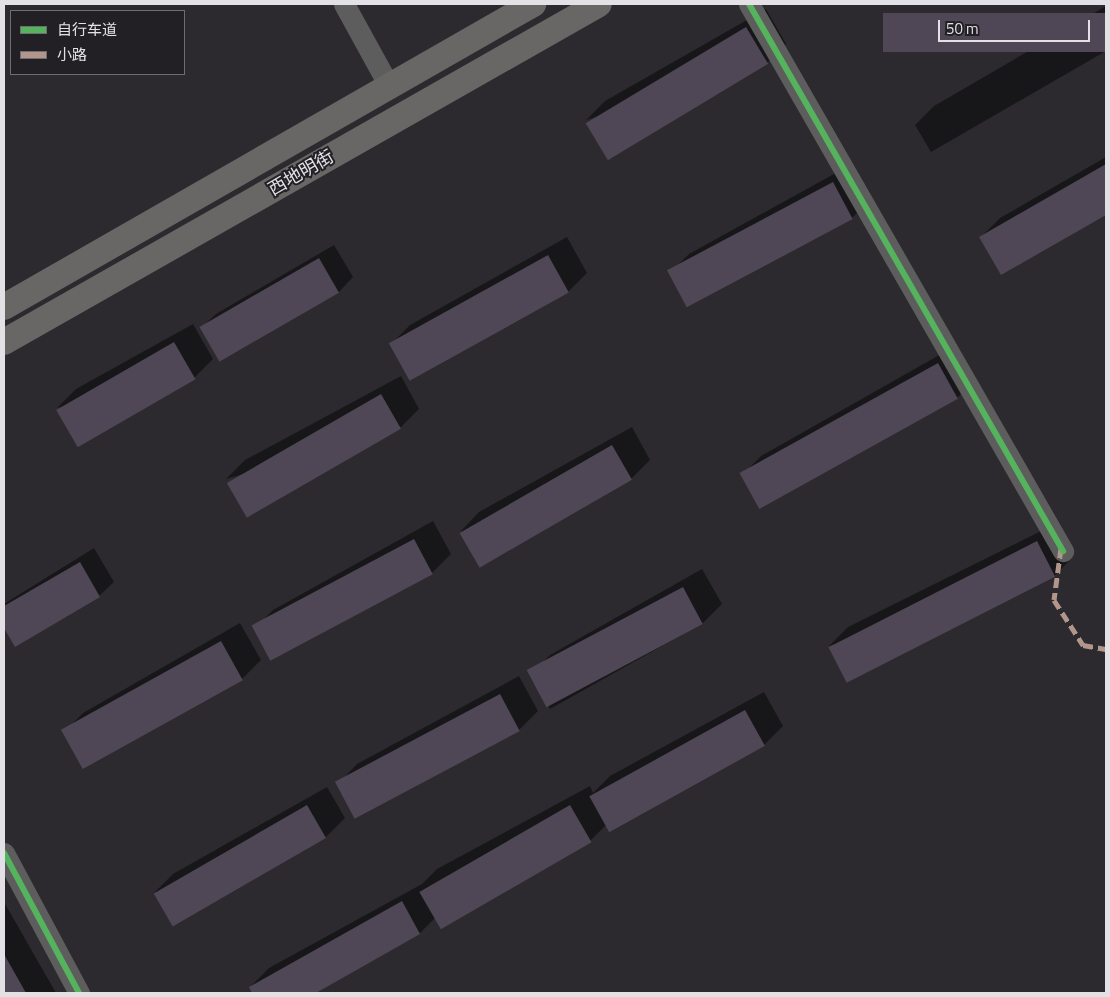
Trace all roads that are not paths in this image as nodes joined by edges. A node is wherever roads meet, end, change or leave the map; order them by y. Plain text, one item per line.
1 (344, 4) edge
2 (599, 4) edge
3 (749, 4) edge
4 (530, 5) edge
5 (389, 86) junction
6 (4, 307) edge
7 (4, 342) edge
8 (1063, 551) dead end
9 (4, 853) edge
10 (79, 993) edge

1 - 5 street
2 - 7 main road, 西地明街
3 - 8 street
4 - 5 main road, 西地明街
5 - 6 main road, 西地明街
9 - 10 street

